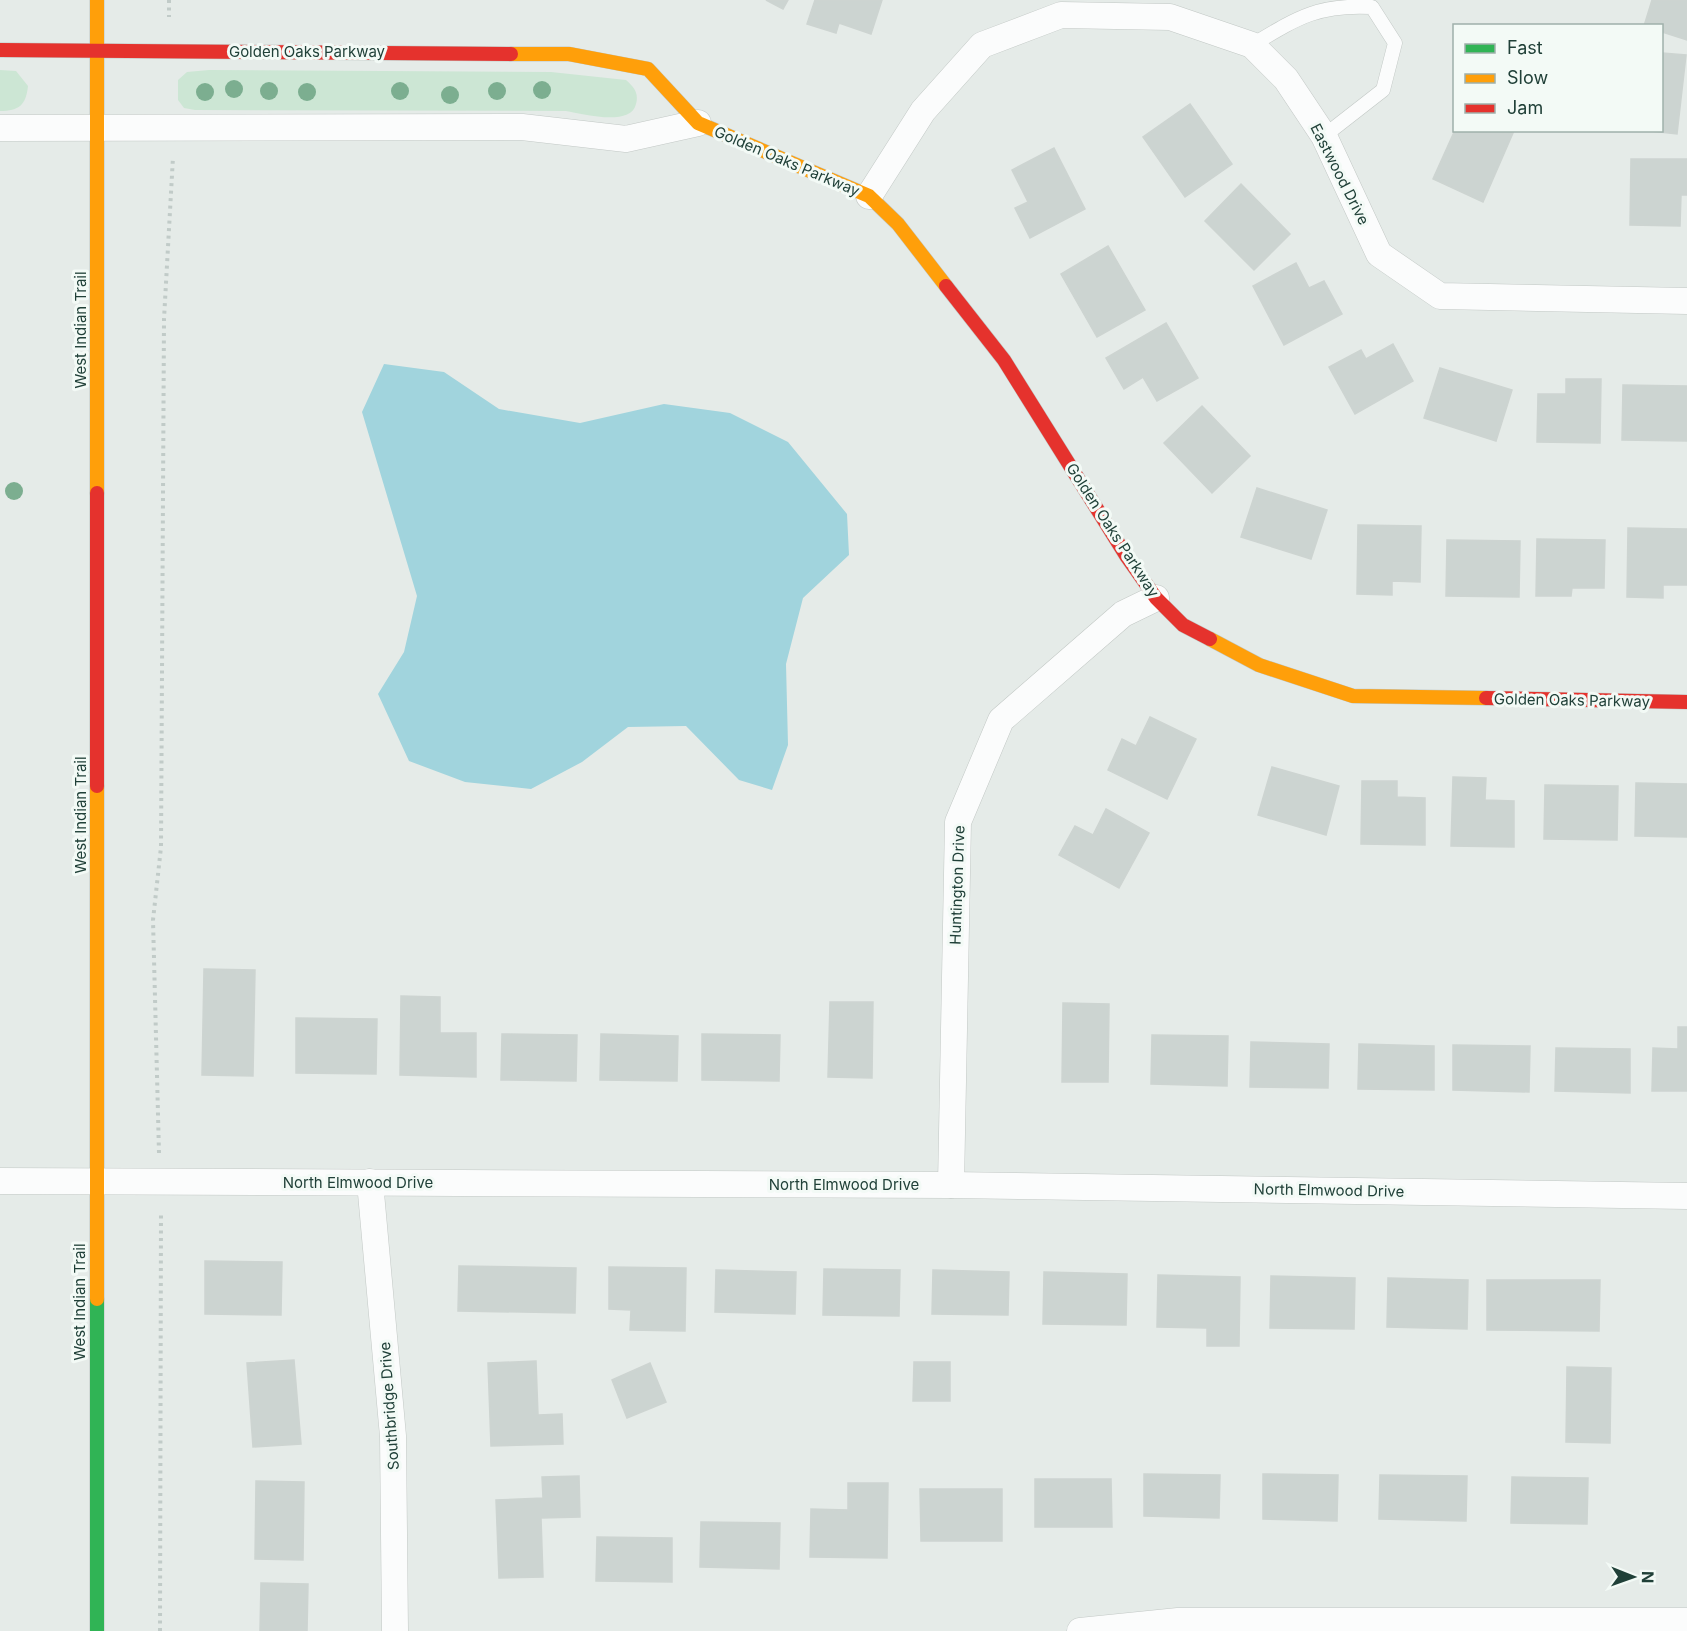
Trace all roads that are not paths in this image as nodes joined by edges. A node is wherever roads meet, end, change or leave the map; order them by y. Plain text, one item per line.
1 (97, 0) edge
2 (1252, 45) junction
3 (0, 50) edge
4 (97, 51) junction
5 (698, 123) junction
6 (0, 128) edge
7 (97, 128) junction
8 (1324, 136) junction
9 (869, 196) junction
10 (1687, 301) edge
11 (1156, 598) junction
12 (1687, 702) edge
13 (0, 1181) edge
14 (96, 1182) junction
15 (370, 1182) junction
16 (951, 1185) junction
17 (1687, 1196) edge
18 (1687, 1621) edge
19 (97, 1631) edge
20 (395, 1631) edge
21 (1080, 1631) edge

1 - 4 street, West Indian Trail
2 - 8 street, Eastwood Drive
2 - 8 lane
2 - 9 street, Eastwood Drive
3 - 4 street, Golden Oaks Parkway
4 - 5 street, Golden Oaks Parkway
4 - 7 street, West Indian Trail
5 - 7 street, Golden Oaks Parkway
5 - 9 street, Golden Oaks Parkway
6 - 7 street, Golden Oaks Parkway
7 - 14 street, West Indian Trail
8 - 10 street, Eastwood Drive
9 - 11 street, Golden Oaks Parkway
11 - 12 street, Golden Oaks Parkway
11 - 16 street, Huntington Drive
13 - 14 street, North Elmwood Drive
14 - 15 street, North Elmwood Drive
14 - 19 street, West Indian Trail
15 - 16 street, North Elmwood Drive
15 - 20 street, Southbridge Drive
16 - 17 street, North Elmwood Drive
18 - 21 street

